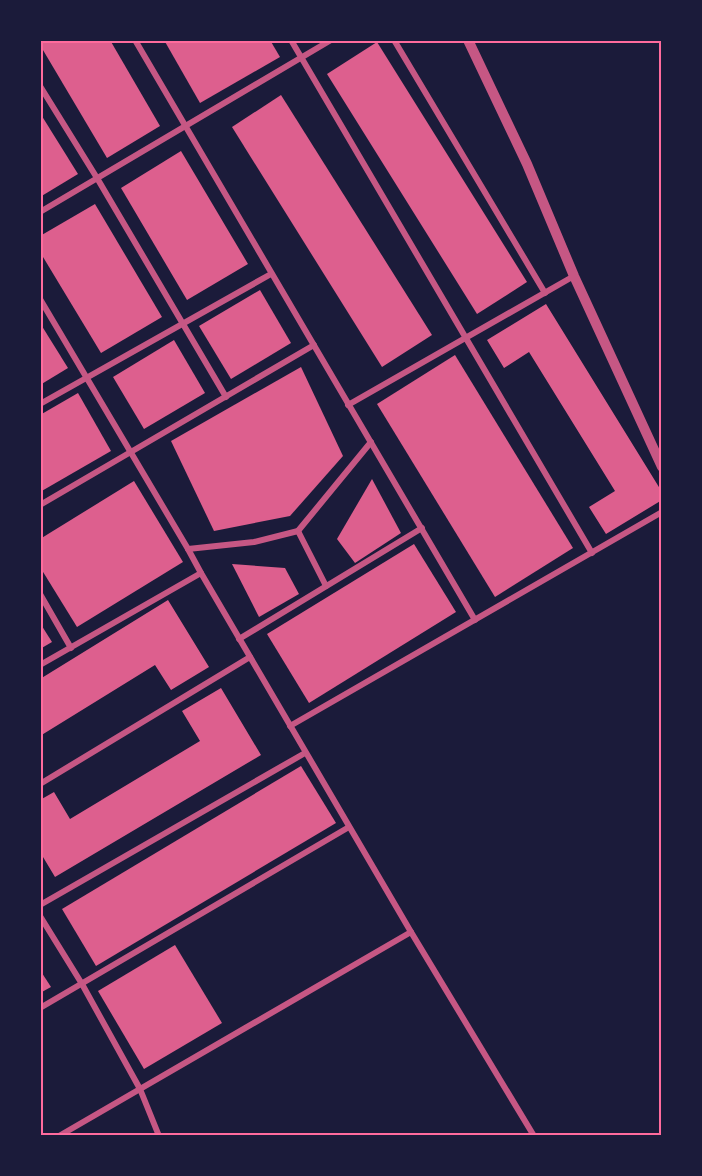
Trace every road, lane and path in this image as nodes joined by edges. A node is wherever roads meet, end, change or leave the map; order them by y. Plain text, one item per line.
1 (135, 40) edge
2 (291, 40) edge
3 (331, 40) edge
4 (394, 40) edge
5 (468, 40) edge
6 (301, 58) junction
7 (40, 86) edge
8 (185, 127) junction
9 (97, 178) junction
10 (40, 212) edge
11 (271, 274) junction
12 (574, 276) junction
13 (545, 293) junction
14 (40, 299) edge
15 (183, 324) junction
16 (465, 338) junction
17 (314, 345) junction
18 (87, 378) junction
19 (226, 397) junction
20 (40, 404) edge
21 (348, 405) junction
22 (371, 442) junction
23 (130, 453) junction
24 (662, 467) edge
25 (40, 505) edge
26 (662, 512) edge
27 (422, 528) junction
28 (298, 531) junction
29 (188, 549) junction
30 (592, 553) junction
31 (201, 573) junction
32 (326, 586) junction
33 (40, 594) edge
34 (475, 620) junction
35 (239, 639) junction
36 (71, 648) junction
37 (250, 657) junction
38 (40, 665) edge
39 (290, 726) junction
40 (306, 753) junction
41 (40, 784) edge
42 (349, 827) junction
43 (40, 905) edge
44 (40, 916) edge
45 (411, 932) junction
46 (82, 984) junction
47 (40, 1008) edge
48 (140, 1089) junction
49 (59, 1136) edge
50 (159, 1136) edge
51 (534, 1136) edge

1 - 8 street
2 - 6 street
3 - 6 street
4 - 13 street
5 - 12 street
6 - 8 street
6 - 16 street
7 - 9 street
8 - 9 street
8 - 11 street
9 - 10 street
9 - 15 street
11 - 15 street
11 - 17 street
12 - 13 street
12 - 24 street
13 - 16 street
14 - 18 street
15 - 18 street
15 - 19 street
16 - 21 street
16 - 30 street
17 - 19 street
17 - 21 street
18 - 20 street
18 - 23 street
19 - 23 street
21 - 22 street
22 - 27 street
22 - 28 street
23 - 25 street
23 - 29 street
26 - 30 street
27 - 32 street
27 - 34 street
28 - 29 street
28 - 32 street
29 - 31 street
30 - 34 street
31 - 35 street
31 - 36 street
32 - 35 street
33 - 36 street
34 - 39 street
35 - 37 street
36 - 38 street
37 - 39 street
37 - 41 street
39 - 40 street
40 - 42 street
40 - 43 street
42 - 45 street
42 - 46 street
44 - 46 street
45 - 48 street
45 - 51 street
46 - 47 street
46 - 48 street
48 - 49 street
48 - 50 street

